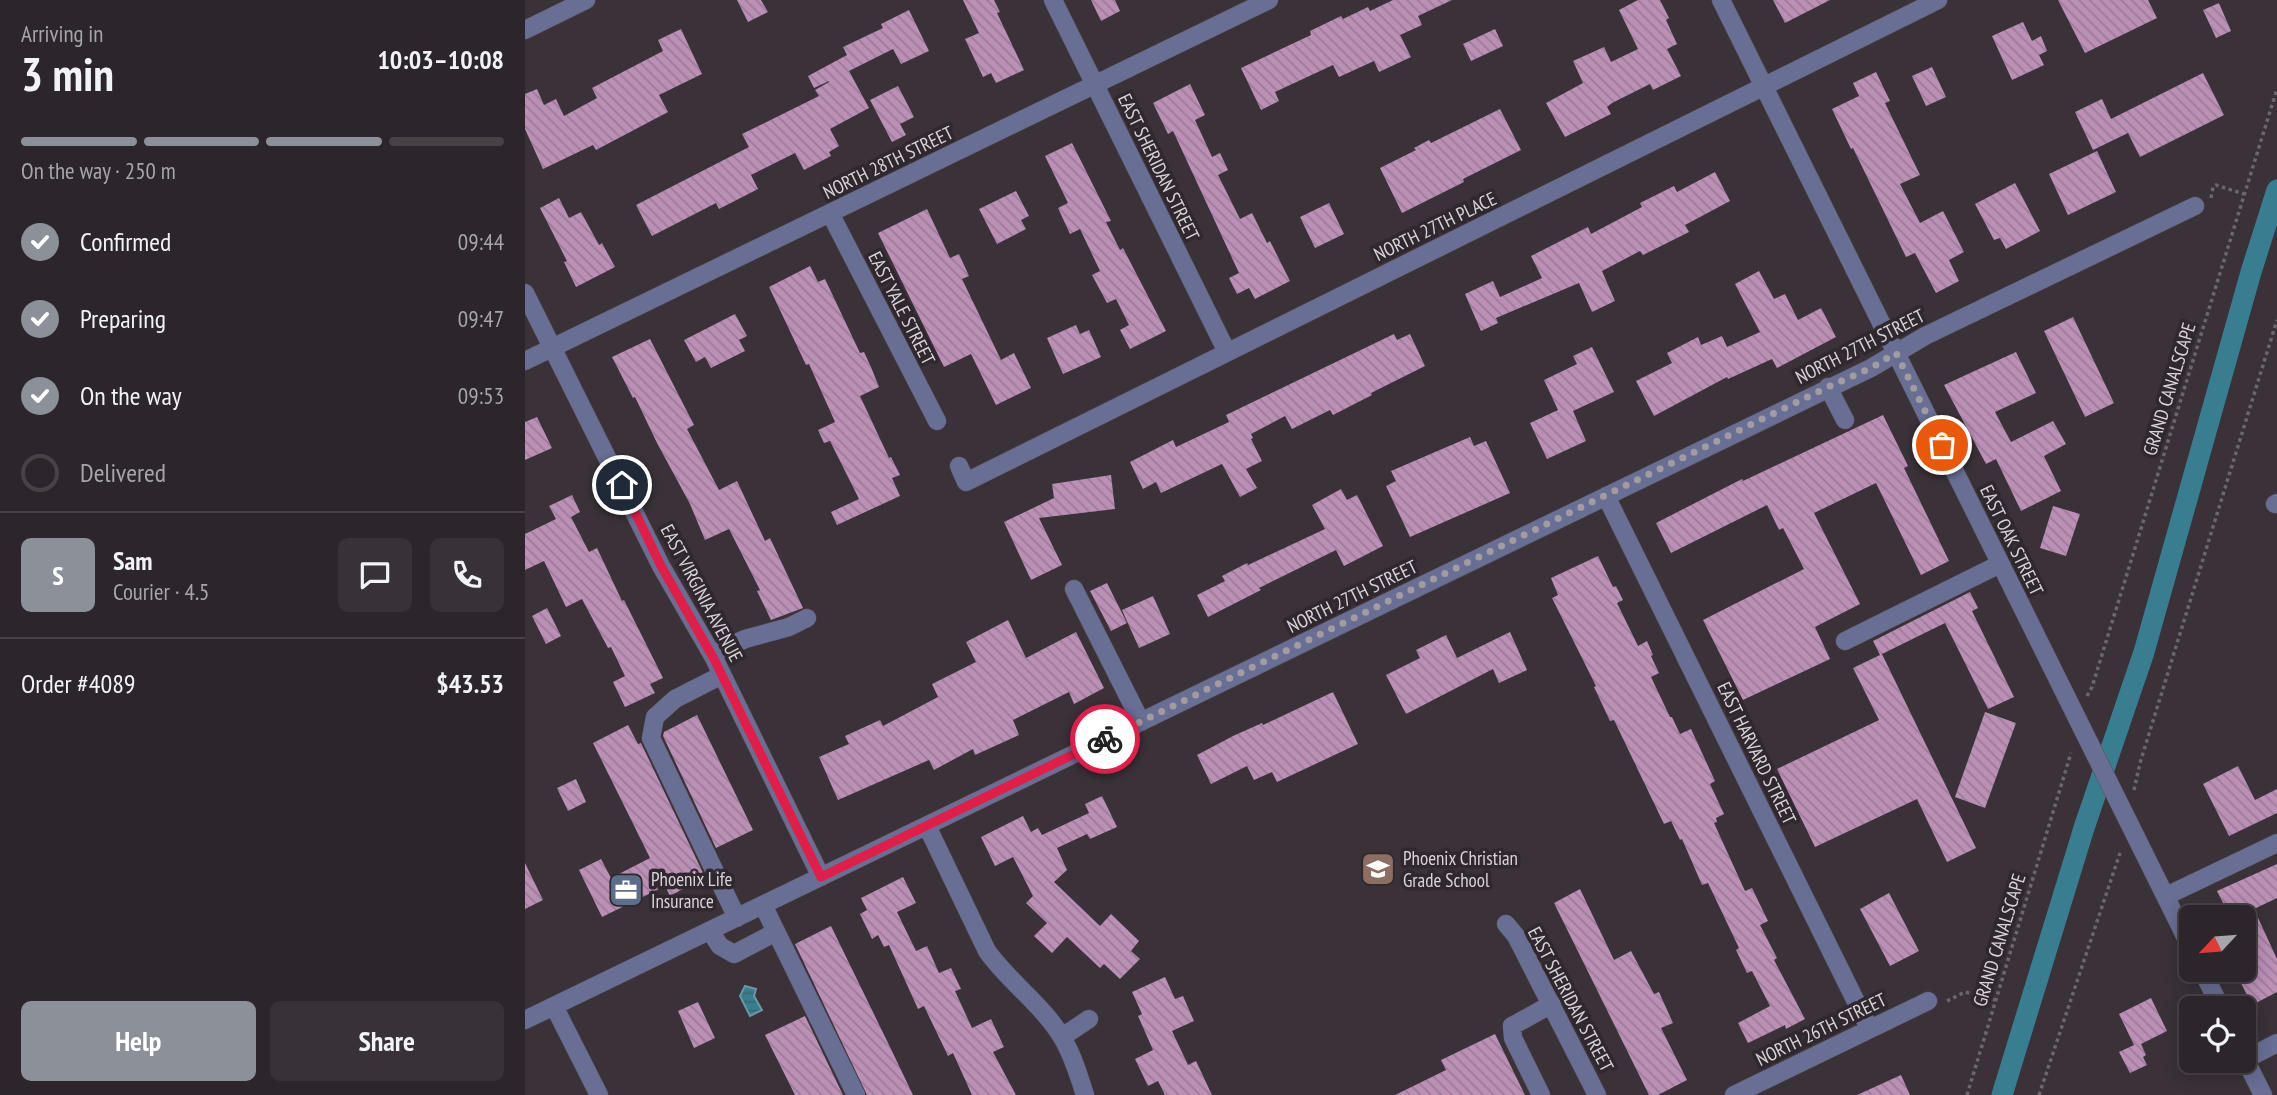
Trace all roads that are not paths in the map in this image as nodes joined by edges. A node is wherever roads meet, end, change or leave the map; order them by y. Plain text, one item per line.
1 (586, 0) edge
2 (1053, 0) edge
3 (1269, 0) edge
4 (1721, 0) edge
5 (1938, 0) edge
6 (525, 30) edge
7 (1095, 85) junction
8 (1764, 86) junction
9 (2196, 206) dead end
10 (830, 213) junction
11 (525, 293) edge
12 (552, 348) junction
13 (1227, 352) junction
14 (1896, 353) junction
15 (525, 361) edge
16 (1828, 387) junction
17 (1845, 420) dead end
18 (937, 421) dead end
19 (959, 466) dead end
20 (1606, 496) junction
21 (2000, 564) junction
22 (1074, 589) dead end
23 (807, 618) dead end
24 (1845, 640) dead end
25 (712, 654) junction
26 (722, 675) junction
27 (1141, 722) junction
28 (927, 826) junction
29 (2277, 843) edge
30 (821, 877) junction
31 (2166, 896) junction
32 (763, 905) junction
33 (737, 918) junction
34 (2179, 923) edge
35 (1506, 924) dead end
36 (710, 931) junction
37 (776, 932) junction
38 (1928, 1001) road end
39 (1552, 1004) junction
40 (554, 1006) junction
41 (1089, 1019) dead end
42 (525, 1020) edge
43 (1869, 1028) junction
44 (1062, 1037) junction
45 (2277, 1043) edge
46 (2256, 1052) edge
47 (2253, 1073) edge
48 (1756, 1089) edge
49 (599, 1095) edge
50 (856, 1095) edge
51 (1086, 1095) edge
52 (1541, 1095) edge
53 (1597, 1095) edge
54 (1734, 1095) edge
55 (2263, 1095) edge

1 - 6 street
2 - 7 street, EAST SHERIDAN STREET
3 - 7 street, NORTH 28TH STREET
4 - 8 street, EAST OAK STREET
5 - 8 street, NORTH 27TH PLACE
7 - 10 street, NORTH 28TH STREET
7 - 13 street, EAST SHERIDAN STREET
8 - 13 street, NORTH 27TH PLACE
8 - 14 street, EAST OAK STREET
9 - 14 street, NORTH 27TH STREET
10 - 12 street, NORTH 28TH STREET
10 - 18 street, EAST YALE STREET
11 - 12 street, EAST VIRGINIA AVENUE
12 - 15 street, NORTH 28TH STREET
12 - 25 street, EAST VIRGINIA AVENUE
13 - 19 street, NORTH 27TH PLACE
14 - 16 street, NORTH 27TH STREET
14 - 21 street, EAST OAK STREET
16 - 17 street
16 - 20 street, NORTH 27TH STREET
20 - 27 street, NORTH 27TH STREET
20 - 43 street, EAST HARVARD STREET
21 - 24 street
21 - 31 street, EAST OAK STREET
22 - 27 street
23 - 25 street
25 - 26 street, EAST VIRGINIA AVENUE
26 - 30 street, EAST VIRGINIA AVENUE
26 - 33 street
27 - 28 street, NORTH 27TH STREET
28 - 30 street, NORTH 27TH STREET
28 - 44 street
29 - 31 street
30 - 32 street, NORTH 27TH STREET
31 - 34 street, EAST OAK STREET
32 - 33 street, NORTH 27TH STREET
32 - 37 street
33 - 36 street, NORTH 27TH STREET
35 - 39 street, EAST SHERIDAN STREET
36 - 37 street
36 - 40 street, NORTH 27TH STREET
37 - 50 street
38 - 43 street, NORTH 26TH STREET
39 - 52 street
39 - 53 street, EAST SHERIDAN STREET
40 - 42 street, NORTH 27TH STREET
40 - 49 street
41 - 44 street
43 - 48 street, NORTH 26TH STREET
44 - 51 street
45 - 46 street
47 - 55 street
48 - 54 street, NORTH 26TH STREET

